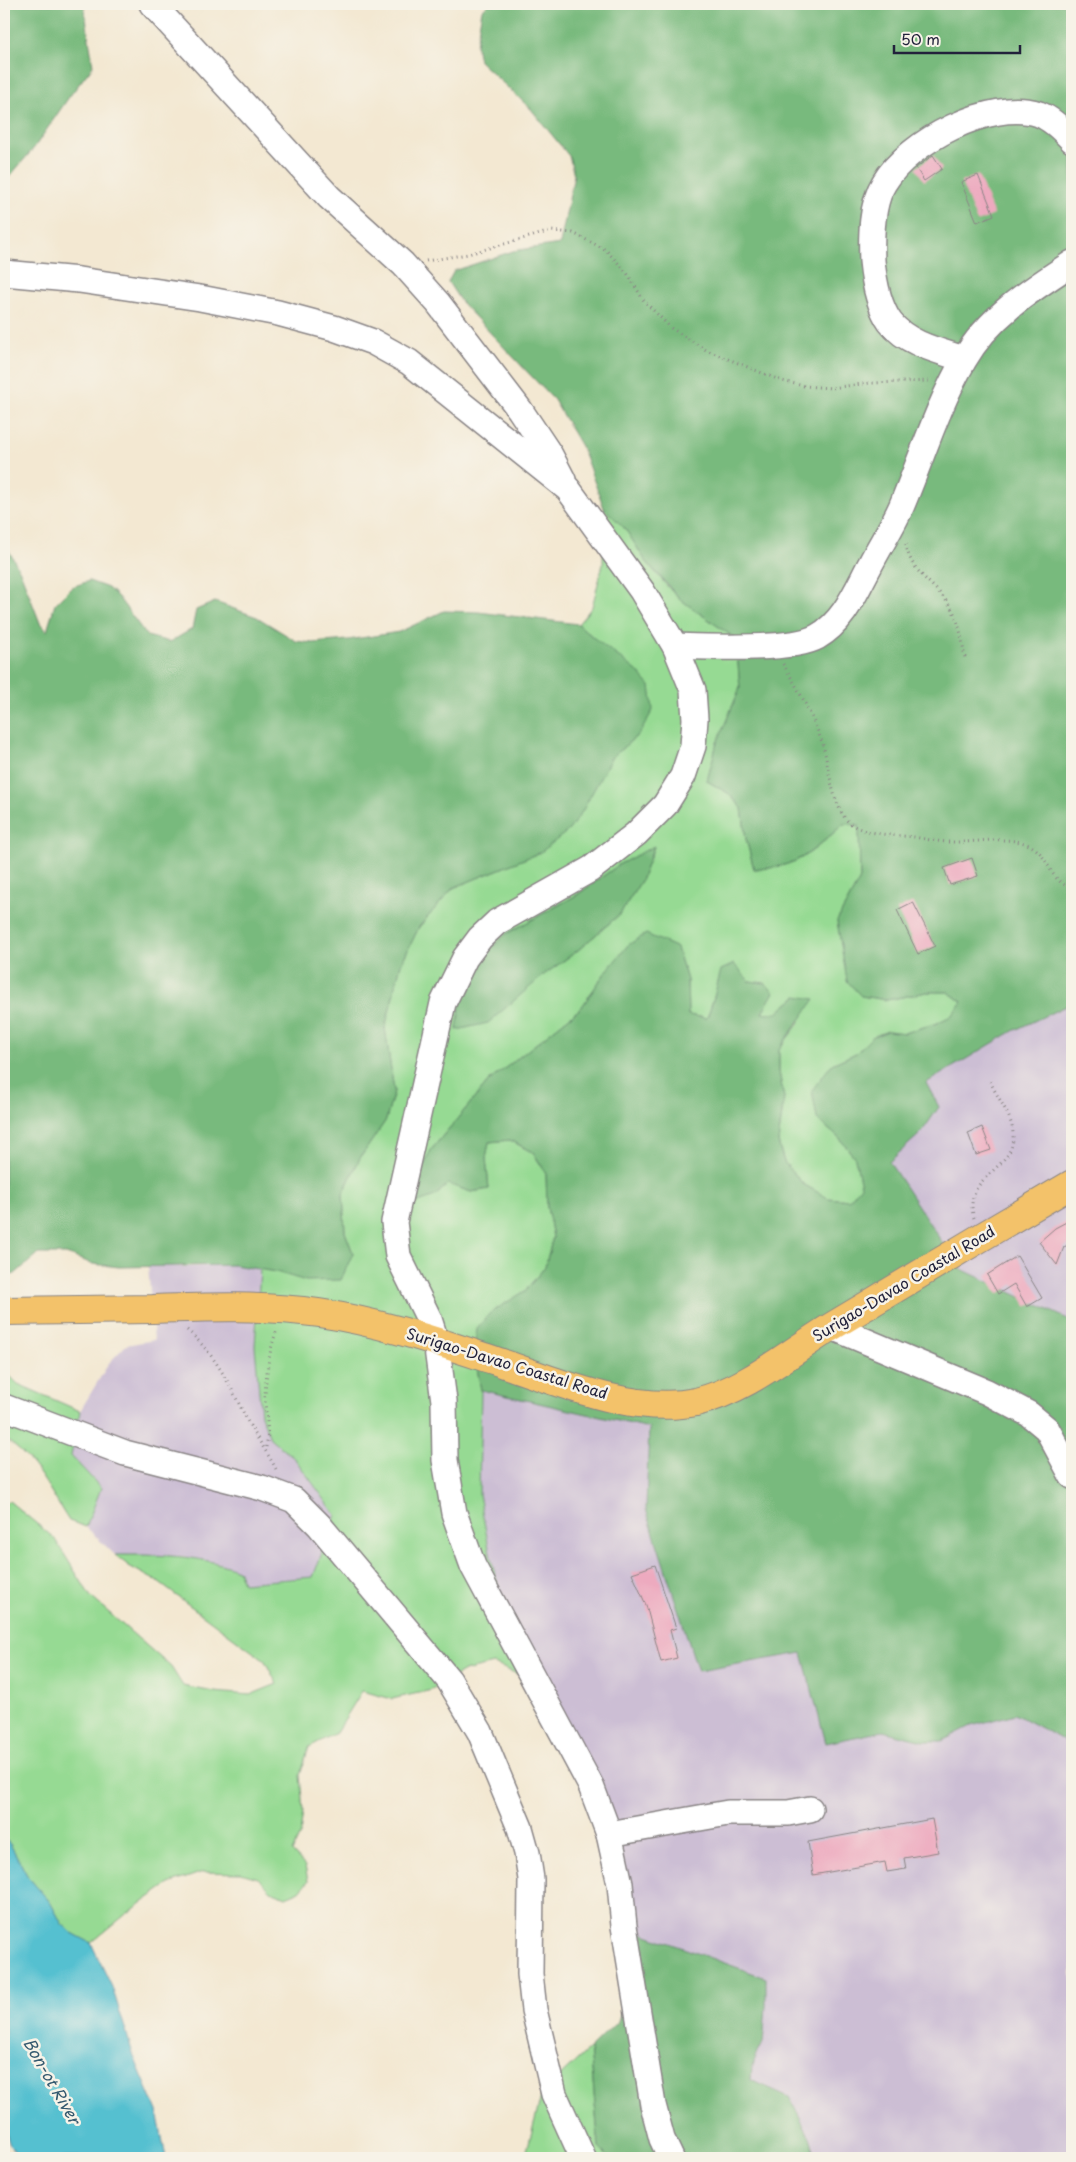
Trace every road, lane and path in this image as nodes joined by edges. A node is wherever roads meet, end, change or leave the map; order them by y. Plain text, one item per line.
1 (152, 4) edge
2 (1072, 140) edge
3 (1072, 263) edge
4 (403, 264) junction
5 (4, 273) edge
6 (964, 358) junction
7 (952, 384) junction
8 (568, 489) junction
9 (905, 542) dead end
10 (675, 646) junction
11 (965, 658) dead end
12 (782, 662) dead end
13 (1072, 888) edge
14 (990, 1081) dead end
15 (1072, 1184) edge
16 (984, 1236) junction
17 (284, 1309) junction
18 (4, 1311) edge
19 (832, 1326) junction
20 (184, 1328) dead end
21 (436, 1341) junction
22 (4, 1407) edge
23 (266, 1448) junction
24 (1072, 1476) edge
25 (294, 1500) junction
26 (810, 1808) dead end
27 (610, 1834) junction
28 (583, 2158) edge
29 (671, 2158) edge

1 - 4 street
2 - 6 street
3 - 6 street
4 - 7 path
4 - 8 street
5 - 8 street
6 - 7 street
7 - 10 street
8 - 10 street
9 - 11 path
10 - 21 street
12 - 13 path
14 - 16 path
15 - 16 highway, Surigao-Davao Coastal Road
16 - 19 highway, Surigao-Davao Coastal Road
17 - 18 highway, Surigao-Davao Coastal Road
17 - 21 highway, Surigao-Davao Coastal Road
17 - 23 path
19 - 21 highway, Surigao-Davao Coastal Road
19 - 24 street
20 - 23 path
21 - 27 street
22 - 25 street
23 - 25 path
25 - 28 street
26 - 27 street
27 - 29 street

